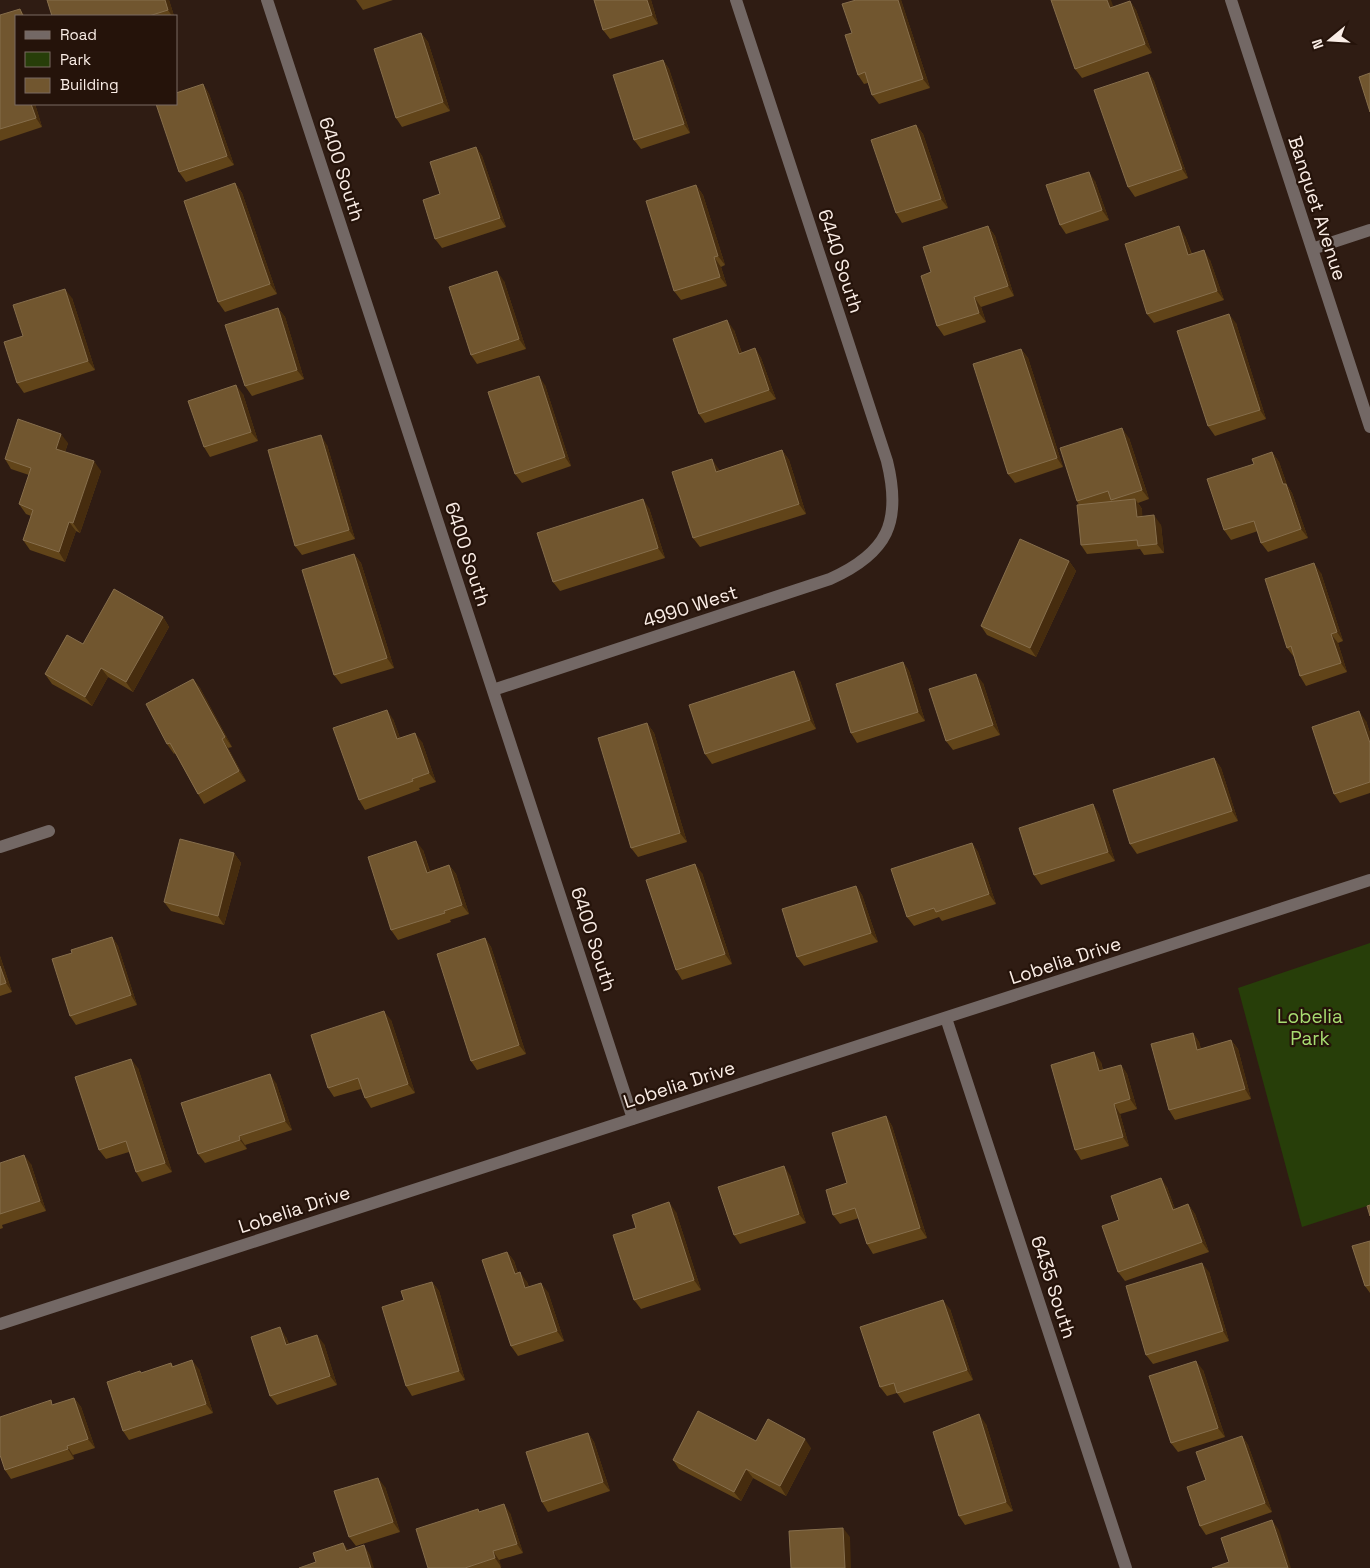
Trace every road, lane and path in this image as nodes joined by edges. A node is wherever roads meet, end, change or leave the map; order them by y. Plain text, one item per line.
1 (267, 0) edge
2 (736, 0) edge
3 (1231, 0) edge
4 (1370, 230) edge
5 (1312, 248) junction
6 (1370, 427) edge
7 (886, 536) joint
8 (493, 690) junction
9 (50, 831) dead end
10 (0, 847) edge
11 (1370, 880) edge
12 (946, 1018) junction
13 (633, 1119) junction
14 (0, 1324) edge
15 (1126, 1568) edge

1 - 8 street, 6400 South
2 - 7 street, 6440 South
3 - 5 street, Banquet Avenue
4 - 5 street
5 - 6 street, Banquet Avenue
7 - 8 street, 4990 West
8 - 13 street, 6400 South
9 - 10 street
11 - 12 street, Lobelia Drive
12 - 13 street, Lobelia Drive
12 - 15 street, 6435 South
13 - 14 street, Lobelia Drive

